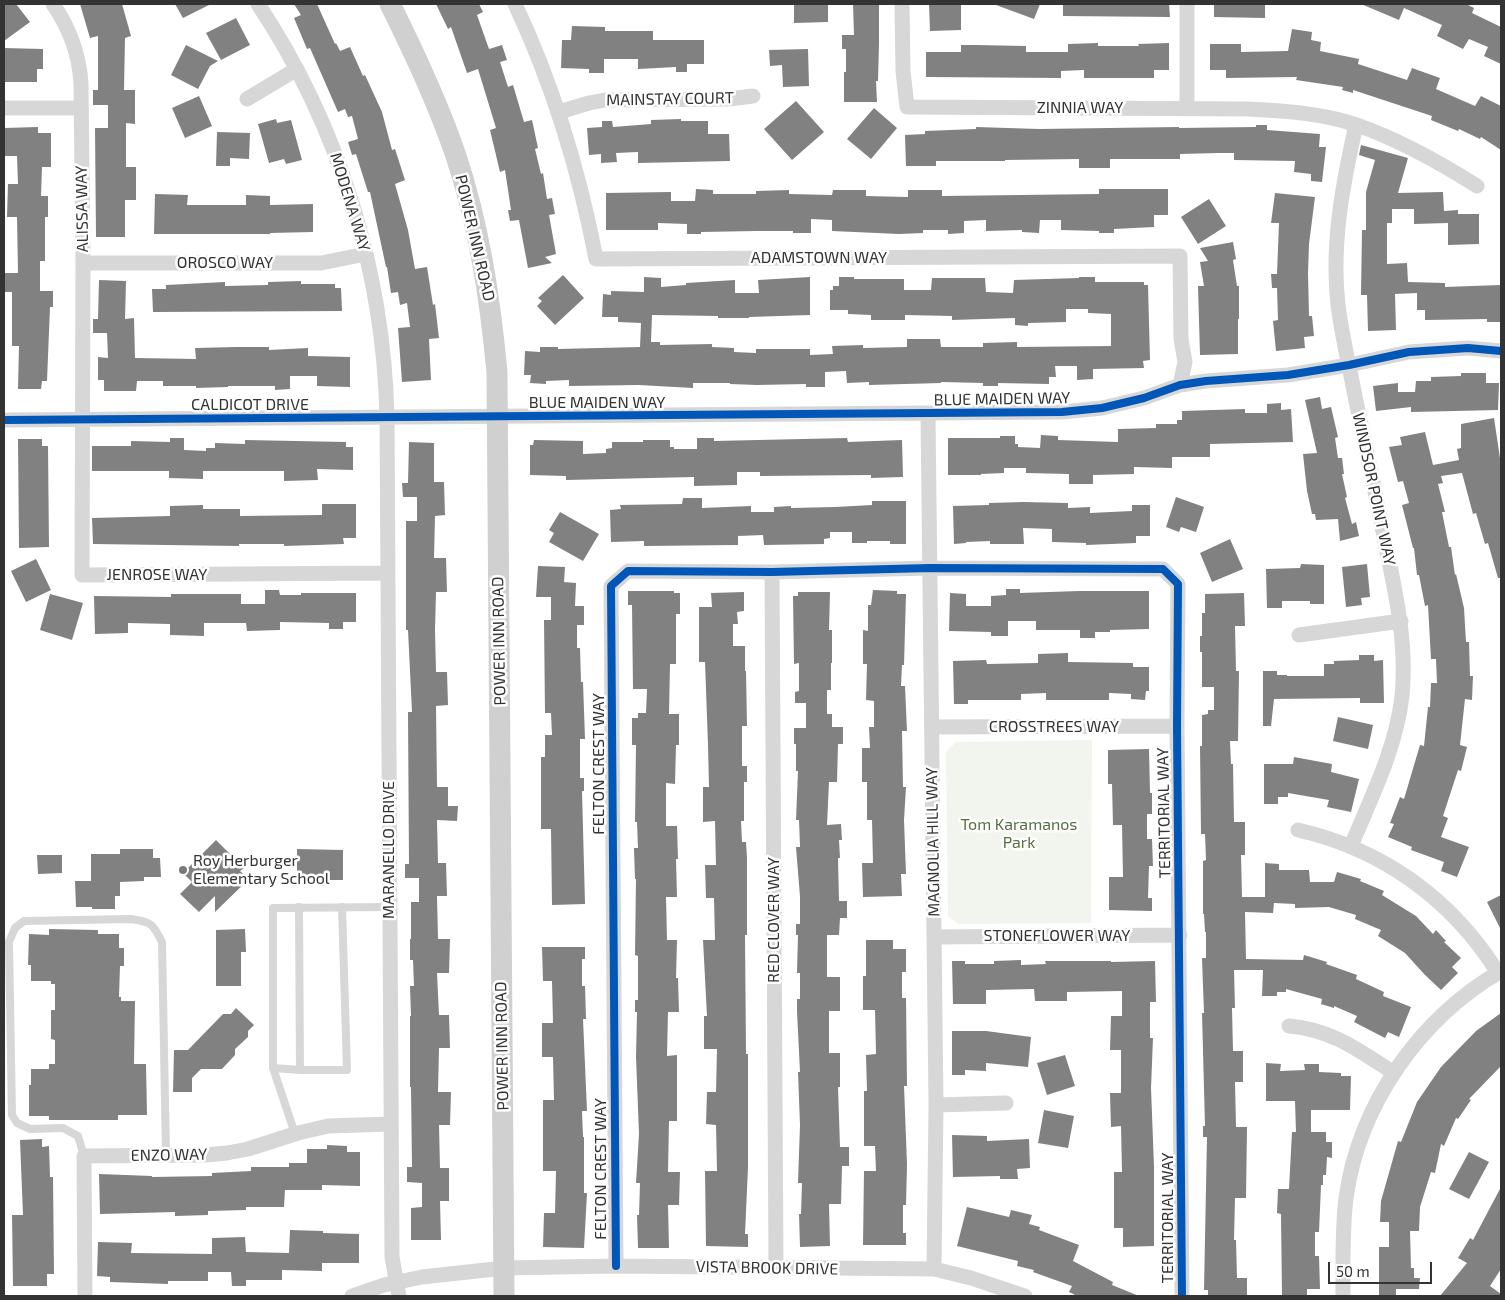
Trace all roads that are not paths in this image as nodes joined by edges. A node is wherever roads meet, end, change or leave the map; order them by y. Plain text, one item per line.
1 (54, 4) edge
2 (258, 4) edge
3 (390, 4) edge
4 (515, 4) edge
5 (902, 4) edge
6 (1187, 4) edge
7 (297, 69) junction
8 (753, 96) dead end
9 (247, 99) dead end
10 (4, 108) edge
11 (80, 108) junction
12 (1187, 109) junction
13 (559, 112) junction
14 (1356, 125) junction
15 (1477, 186) dead end
16 (366, 254) junction
17 (83, 263) junction
18 (1501, 351) edge
19 (1349, 365) junction
20 (1180, 385) junction
21 (928, 414) junction
22 (497, 417) junction
23 (387, 418) junction
24 (4, 420) edge
25 (82, 420) junction
26 (930, 568) junction
27 (772, 572) junction
28 (388, 574) junction
29 (1401, 620) junction
30 (1299, 635) dead end
31 (1177, 726) junction
32 (932, 727) junction
33 (1298, 830) dead end
34 (1351, 846) junction
35 (299, 907) junction
36 (342, 907) junction
37 (389, 907) junction
38 (1180, 935) junction
39 (935, 936) junction
40 (1499, 972) edge
41 (1289, 1026) dead end
42 (273, 1068) junction
43 (300, 1070) junction
44 (1394, 1073) junction
45 (1006, 1103) dead end
46 (936, 1105) junction
47 (391, 1124) junction
48 (296, 1134) junction
49 (84, 1156) junction
50 (166, 1156) junction
51 (616, 1266) junction
52 (504, 1268) junction
53 (776, 1268) junction
54 (934, 1269) junction
55 (398, 1289) edge
56 (85, 1296) edge
57 (352, 1296) edge
58 (504, 1296) edge
59 (1025, 1296) edge
60 (1182, 1296) edge
61 (1343, 1296) edge

1 - 11 street, ALISSA WAY
2 - 7 street, MODENA WAY
3 - 22 main road, POWER INN ROAD
4 - 13 street, ADAMSTOWN WAY
5 - 12 street, ZINNIA WAY
6 - 12 street
7 - 9 street
7 - 16 street, MODENA WAY
8 - 13 street, MAINSTAY COURT
10 - 11 street
11 - 17 street, ALISSA WAY
12 - 14 street, ZINNIA WAY
13 - 20 street, ADAMSTOWN WAY
14 - 15 street, ZINNIA WAY
14 - 19 street, WINDSOR POINT WAY
16 - 17 street, OROSCO WAY
16 - 23 street, MODENA WAY
17 - 25 street, ALISSA WAY
18 - 19 street, BLUE MAIDEN WAY
19 - 20 street, BLUE MAIDEN WAY
19 - 29 street, WINDSOR POINT WAY
20 - 21 street, BLUE MAIDEN WAY
21 - 22 street, BLUE MAIDEN WAY
21 - 26 street, MAGNOLIA HILL WAY
22 - 23 street, CALDICOT DRIVE
22 - 52 main road, POWER INN ROAD
23 - 25 street, CALDICOT DRIVE
23 - 28 street, MARANELLO DRIVE
24 - 25 street, CALDICOT DRIVE
25 - 28 street, JENROSE WAY
26 - 27 street, FELTON CREST WAY
26 - 31 street, TERRITORIAL WAY
26 - 32 street, MAGNOLIA HILL WAY
27 - 51 street, FELTON CREST WAY
27 - 53 street, RED CLOVER WAY
28 - 37 street, MARANELLO DRIVE
29 - 30 street
29 - 34 street, WINDSOR POINT WAY
31 - 32 street, CROSSTREES WAY
31 - 38 street, TERRITORIAL WAY
32 - 39 street, MAGNOLIA HILL WAY
33 - 34 street
34 - 40 street
35 - 36 lane
35 - 42 lane
35 - 43 lane
36 - 37 lane
36 - 43 lane
37 - 47 street, MARANELLO DRIVE
38 - 39 street, STONEFLOWER WAY
38 - 60 street, TERRITORIAL WAY
39 - 46 street, MAGNOLIA HILL WAY
40 - 44 street
41 - 44 street
42 - 43 lane
42 - 48 lane
44 - 61 street
45 - 46 street
46 - 54 street, MAGNOLIA HILL WAY
47 - 48 street, ENZO WAY
47 - 55 street, MARANELLO DRIVE
48 - 50 street, ENZO WAY
49 - 50 street, ENZO WAY
49 - 50 lane
49 - 56 street
51 - 52 street, VISTA BROOK DRIVE
51 - 53 street, VISTA BROOK DRIVE
52 - 55 street, VISTA BROOK DRIVE
52 - 58 main road, POWER INN ROAD
53 - 54 street, VISTA BROOK DRIVE
54 - 59 street, VISTA BROOK DRIVE
55 - 57 street, VISTA BROOK DRIVE

